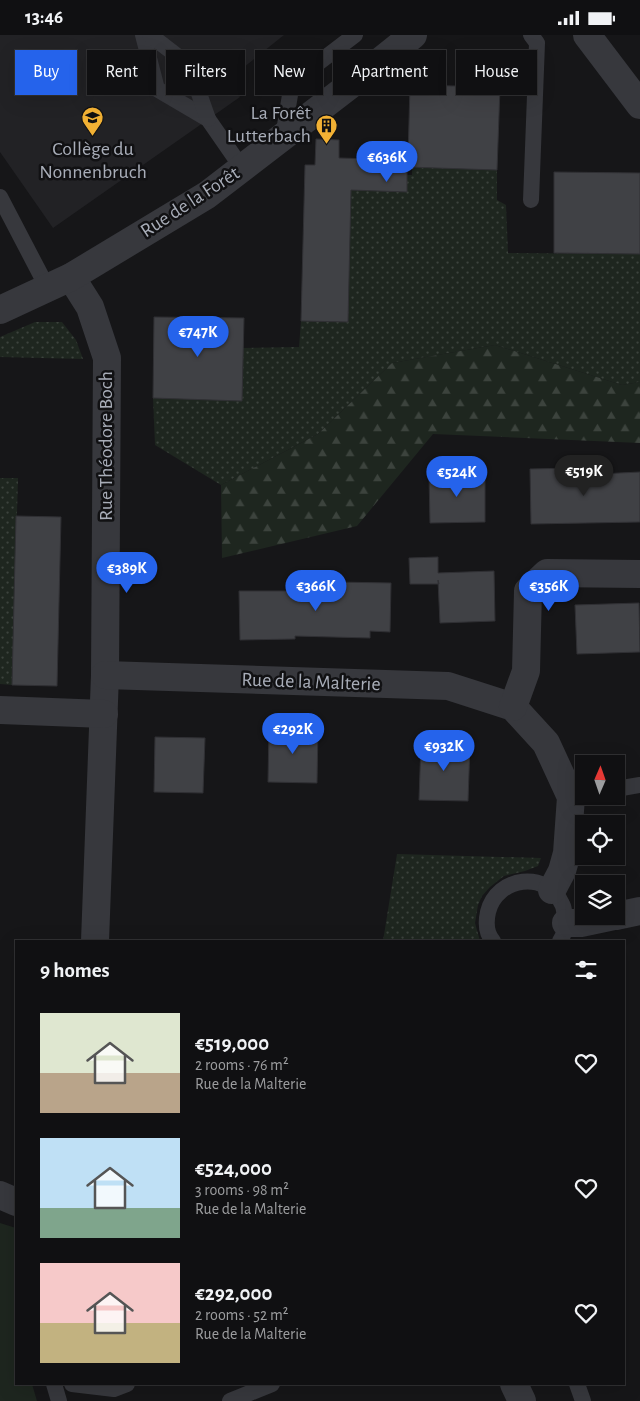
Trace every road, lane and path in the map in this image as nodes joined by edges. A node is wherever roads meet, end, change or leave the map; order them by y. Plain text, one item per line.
1 (143, 35) edge
2 (150, 35) edge
3 (355, 35) edge
4 (413, 35) edge
5 (531, 35) edge
6 (588, 35) edge
7 (640, 105) edge
8 (208, 119) junction
9 (283, 137) junction
10 (242, 168) junction
11 (0, 197) edge
12 (532, 200) dead end
13 (59, 282) junction
14 (0, 310) edge
15 (640, 574) edge
16 (105, 675) junction
17 (513, 707) junction
18 (0, 709) edge
19 (104, 714) junction
20 (640, 785) edge
21 (625, 788) edge
22 (575, 793) edge
23 (575, 805) edge
24 (552, 890) junction
25 (640, 911) edge
26 (625, 914) edge
27 (577, 925) edge
28 (563, 932) edge
29 (97, 938) edge
30 (491, 940) edge
31 (0, 1195) edge
32 (15, 1202) edge
33 (54, 1385) edge
34 (80, 1385) edge
35 (124, 1385) edge
36 (270, 1385) edge
37 (514, 1385) edge
38 (576, 1385) edge
39 (59, 1401) edge
40 (230, 1401) edge
41 (522, 1401) edge
42 (584, 1401) edge

1 - 8 lane
2 - 8 lane
3 - 9 lane
4 - 9 street, Rue de la Forêt
5 - 12 lane
6 - 7 street
8 - 10 lane
9 - 10 street, Rue de la Forêt
10 - 13 street, Rue de la Forêt
11 - 13 lane
13 - 14 street, Rue de la Forêt
13 - 16 street, Rue Théodore Boch
15 - 17 street
16 - 17 street, Rue de la Malterie
16 - 19 street, Rue Théodore Boch
17 - 22 street, Rue de la Malterie
18 - 19 street
19 - 29 street, Rue Théodore Boch
20 - 21 lane
23 - 24 street, Rue de la Malterie
24 - 28 lane
24 - 30 lane
25 - 26 street
27 - 28 street
31 - 32 street
33 - 39 lane
34 - 35 lane
36 - 40 lane
37 - 41 street
38 - 42 lane

